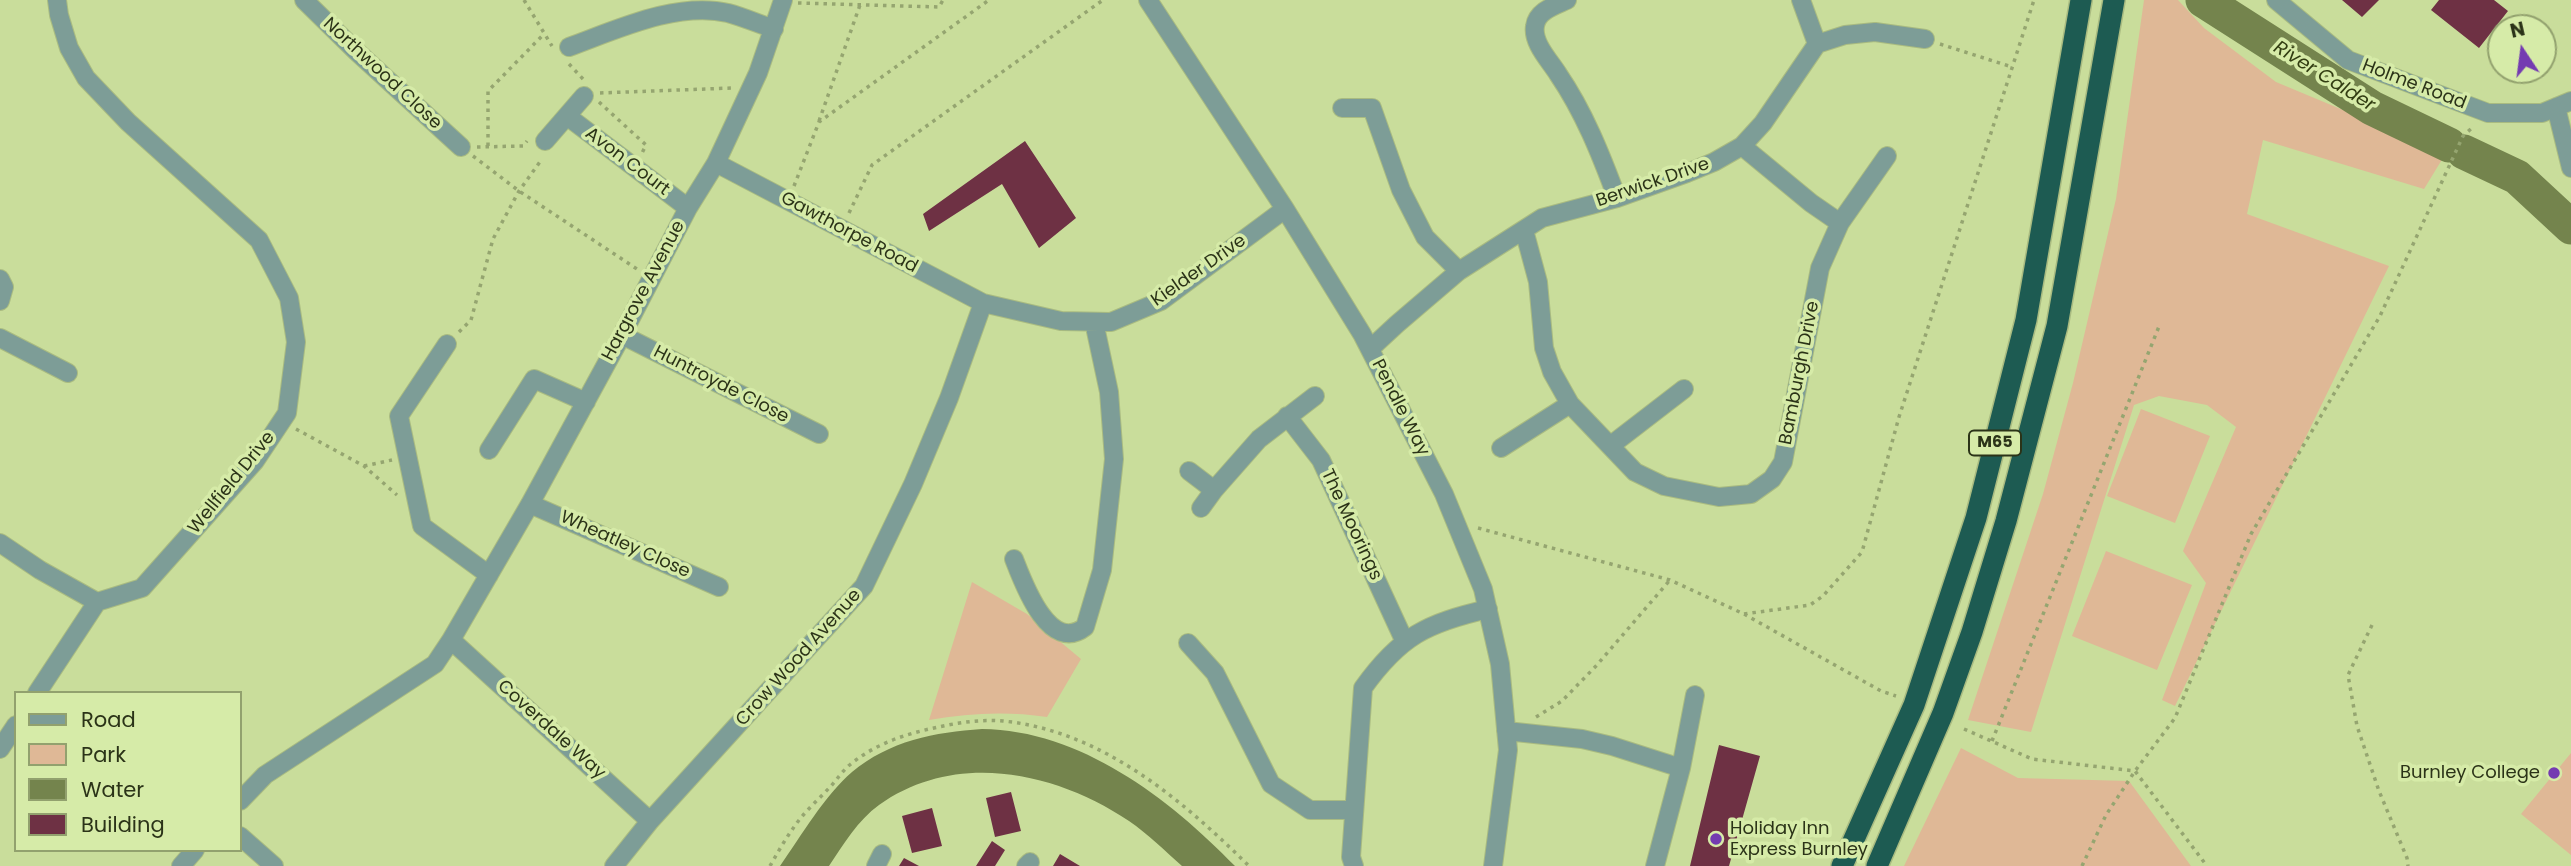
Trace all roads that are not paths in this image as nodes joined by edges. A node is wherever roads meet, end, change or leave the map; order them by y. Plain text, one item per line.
1 (57, 0) edge
2 (304, 0) edge
3 (1148, 0) edge
4 (1567, 0) edge
5 (1801, 0) edge
6 (2081, 0) edge
7 (2276, 0) edge
8 (783, 1) edge
9 (2112, 10) edge
10 (774, 29) junction
11 (1925, 39) road end
12 (1817, 44) junction
13 (569, 47) dead end
14 (584, 96) road end
15 (2563, 104) edge
16 (1342, 108) dead end
17 (567, 116) junction
18 (545, 141) road end
19 (1742, 146) junction
20 (461, 147) road end
21 (1887, 156) dead end
22 (716, 163) junction
23 (2571, 168) edge
24 (1617, 198) junction
25 (688, 208) junction
26 (1285, 209) junction
27 (1840, 223) junction
28 (1524, 230) junction
29 (1460, 271) junction
30 (0, 279) edge
31 (0, 301) edge
32 (983, 303) junction
33 (1094, 321) junction
34 (622, 335) junction
35 (0, 338) edge
36 (447, 344) road end
37 (1370, 349) junction
38 (68, 373) dead end
39 (1684, 389) dead end
40 (1315, 396) dead end
41 (586, 402) junction
42 (1570, 404) junction
43 (1287, 416) junction
44 (819, 434) dead end
45 (1610, 446) junction
46 (1501, 449) dead end
47 (489, 450) dead end
48 (1189, 471) dead end
49 (1214, 490) junction
50 (530, 504) junction
51 (1201, 508) dead end
52 (0, 543) edge
53 (1014, 559) dead end
54 (489, 575) junction
55 (719, 587) dead end
56 (97, 602) junction
57 (1488, 609) junction
58 (452, 640) junction
59 (1404, 640) junction
60 (1188, 643) dead end
61 (38, 691) edge
62 (1695, 695) dead end
63 (14, 728) edge
64 (1506, 732) junction
65 (0, 749) edge
66 (1681, 768) junction
67 (242, 799) edge
68 (1354, 810) junction
69 (650, 821) junction
70 (242, 838) edge
71 (193, 852) edge
72 (181, 866) edge
73 (274, 866) edge
74 (614, 866) edge
75 (1354, 866) edge
76 (1493, 866) edge
77 (1655, 866) edge
78 (1842, 866) edge
79 (1877, 866) edge

1 - 56 street, Wellfield Drive
2 - 20 street, Northwood Close
3 - 26 street, Pendle Way
4 - 24 street
5 - 12 street
6 - 78 highway, M65
7 - 15 street, Holme Road
8 - 10 street, Hargrove Avenue
9 - 79 highway, M65
10 - 13 street
10 - 22 street, Hargrove Avenue
11 - 12 street
12 - 19 street, Berwick Drive
14 - 17 street, Avon Court
15 - 23 street
16 - 29 street
17 - 18 street, Avon Court
17 - 25 street, Avon Court
19 - 24 street, Berwick Drive
19 - 27 street
21 - 27 street, Bamburgh Drive
22 - 25 street, Hargrove Avenue
22 - 32 street, Gawthorpe Road
24 - 28 street, Berwick Drive
25 - 34 street, Hargrove Avenue
26 - 33 street, Kielder Drive
26 - 37 street, Pendle Way
27 - 45 street, Bamburgh Drive
28 - 29 street, Berwick Drive
28 - 42 street, Bamburgh Drive
29 - 37 street, Berwick Drive
30 - 31 street
32 - 33 street, Kielder Drive
32 - 69 street, Crow Wood Avenue
33 - 53 street
34 - 41 street, Hargrove Avenue
34 - 44 street, Huntroyde Close
35 - 38 street
36 - 54 street
37 - 57 street, Pendle Way
39 - 45 street
40 - 43 street
41 - 47 street
41 - 50 street, Hargrove Avenue
42 - 45 street, Bamburgh Drive
42 - 46 street
43 - 49 street
43 - 59 street, The Moorings
48 - 49 street
49 - 51 street
50 - 54 street, Hargrove Avenue
50 - 55 street, Wheatley Close
52 - 56 street
54 - 58 street, Hargrove Avenue
56 - 61 street
57 - 59 street
57 - 64 street, Pendle Way
58 - 67 street, Hargrove Avenue
58 - 69 street, Coverdale Way
59 - 68 street
60 - 68 street
62 - 66 street
63 - 65 street
64 - 66 street
64 - 76 street, Pendle Way
66 - 77 street
68 - 75 street
69 - 74 street, Crow Wood Avenue
70 - 73 street
71 - 72 street

